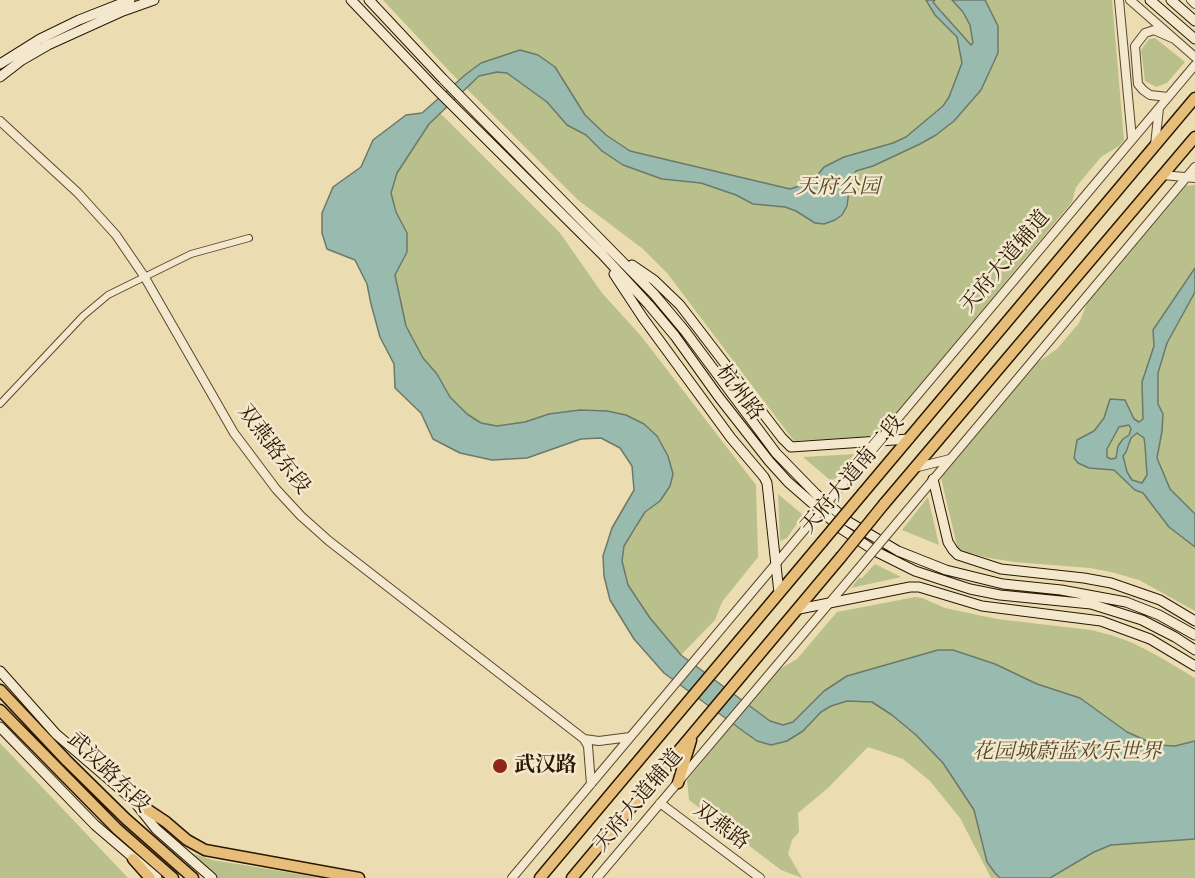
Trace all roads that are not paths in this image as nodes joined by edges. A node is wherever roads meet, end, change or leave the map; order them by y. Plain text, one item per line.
1 (130, 0) edge
2 (154, 0) edge
3 (351, 0) edge
4 (369, 0) edge
5 (1119, 0) edge
6 (1130, 0) edge
7 (1150, 0) edge
8 (1171, 0) edge
9 (1195, 21) edge
10 (1172, 38) junction
11 (1195, 39) edge
12 (1195, 57) edge
13 (0, 64) edge
14 (1194, 66) edge
15 (0, 76) edge
16 (1168, 97) junction
17 (1195, 98) edge
18 (1159, 108) junction
19 (0, 121) edge
20 (1195, 137) edge
21 (1132, 139) junction
22 (1155, 145) junction
23 (1195, 167) edge
24 (1162, 175) junction
25 (1185, 178) junction
26 (1195, 178) edge
27 (249, 238) dead end
28 (602, 255) junction
29 (619, 256) junction
30 (144, 276) junction
31 (0, 404) edge
32 (909, 439) junction
33 (879, 442) junction
34 (950, 459) junction
35 (913, 468) junction
36 (933, 479) junction
37 (776, 564) junction
38 (779, 593) junction
39 (829, 602) junction
40 (799, 609) junction
41 (1195, 621) edge
42 (1195, 635) edge
43 (1195, 650) edge
44 (1195, 666) edge
45 (0, 670) edge
46 (0, 690) edge
47 (0, 710) edge
48 (0, 728) edge
49 (693, 734) junction
50 (630, 737) junction
51 (584, 739) junction
52 (678, 783) junction
53 (591, 784) junction
54 (133, 800) junction
55 (660, 803) junction
56 (133, 859) junction
57 (539, 876) edge
58 (150, 878) edge
59 (157, 878) edge
60 (173, 878) edge
61 (193, 878) edge
62 (212, 878) edge
63 (359, 878) edge
64 (512, 878) edge
65 (572, 878) edge
66 (597, 878) edge
67 (760, 878) edge

1 - 13 main road
2 - 15 main road
3 - 28 main road, 杭州路
4 - 29 main road, 杭州路
5 - 21 street
6 - 10 street
7 - 11 main road
8 - 9 main road
10 - 12 street
10 - 16 street
14 - 16 street, 天府大道辅道
16 - 18 street, 天府大道辅道
17 - 22 main road, 天府大道南二段
18 - 21 street, 天府大道辅道
18 - 22 street
19 - 30 street, 双燕路东段
20 - 24 main road, 天府大道南二段
21 - 33 street, 天府大道辅道
22 - 32 main road, 天府大道南二段
23 - 25 street
24 - 25 street
24 - 35 main road, 天府大道南二段
25 - 26 street
25 - 34 street
27 - 30 street
28 - 37 main road
28 - 43 main road, 杭州路
29 - 33 main road
29 - 42 main road, 杭州路
30 - 31 street
30 - 51 street, 双燕路东段
32 - 33 main road
32 - 38 main road, 天府大道南二段, bridge
33 - 37 street, 天府大道辅道, bridge
34 - 35 street
34 - 36 street
35 - 40 main road, 天府大道南二段, bridge
36 - 39 street, bridge
36 - 41 main road
37 - 38 main road
37 - 50 street
38 - 57 main road, 天府大道南二段
39 - 40 main road
39 - 44 main road
39 - 52 street, 天府大道辅道
40 - 49 main road, 天府大道南二段
45 - 54 main road
46 - 61 main road, 武汉路东段
47 - 60 main road, 武汉路东段
48 - 56 main road
49 - 52 main road
49 - 65 main road, 天府大道南二段
50 - 51 street
50 - 53 street
51 - 53 street
52 - 55 street, 天府大道辅道
53 - 64 street
54 - 62 main road
54 - 63 main road
55 - 66 street, 天府大道辅道
55 - 67 street, 双燕路
56 - 58 main road
56 - 59 main road

